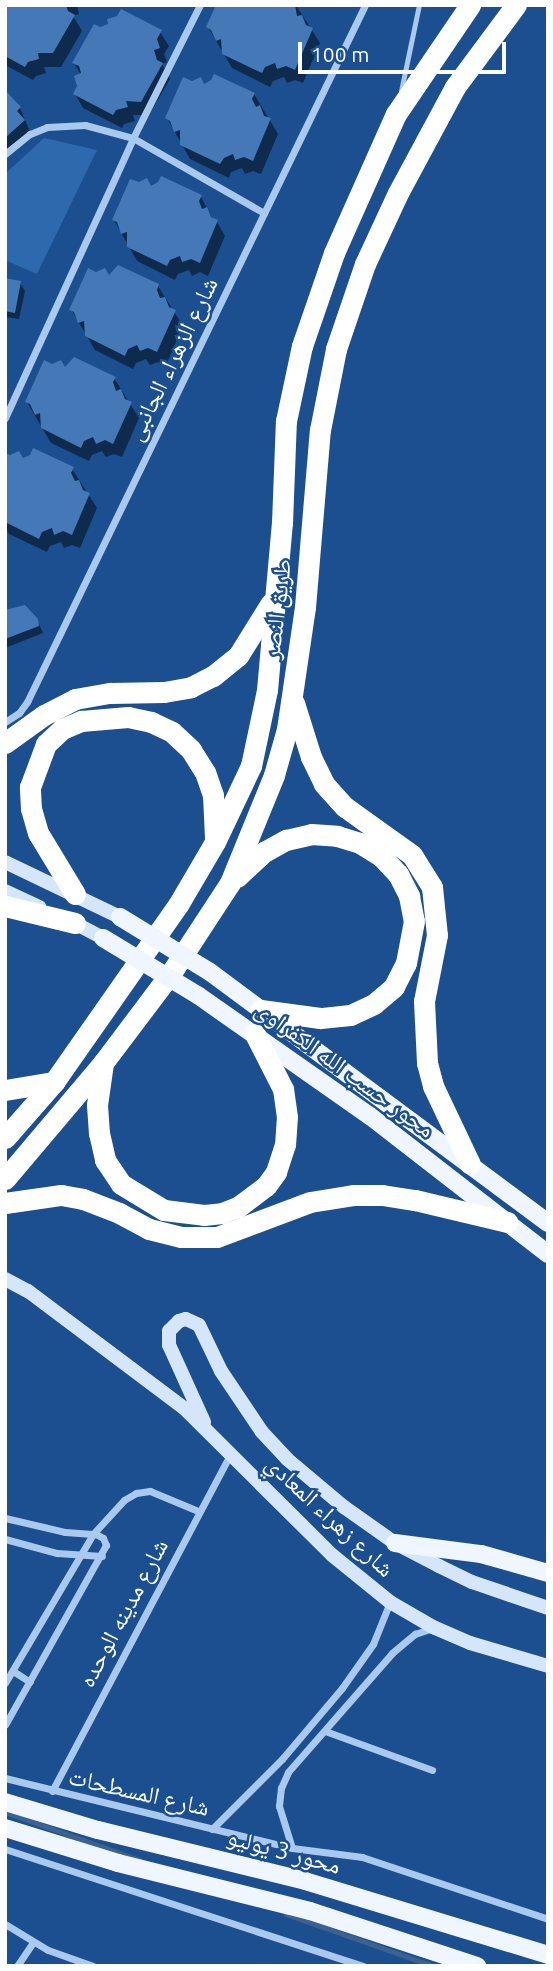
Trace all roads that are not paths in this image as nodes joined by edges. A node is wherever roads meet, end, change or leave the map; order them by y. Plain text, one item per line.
1 (200, 5) edge
2 (365, 5) edge
3 (419, 5) edge
4 (470, 5) edge
5 (516, 5) edge
6 (396, 114) junction
7 (133, 138) junction
8 (5, 154) edge
9 (264, 213) junction
10 (5, 418) edge
11 (275, 595) junction
12 (293, 697) junction
13 (5, 722) edge
14 (5, 743) edge
15 (215, 842) junction
16 (5, 862) edge
17 (230, 883) junction
18 (5, 891) edge
19 (75, 894) junction
20 (5, 906) edge
21 (120, 917) joint
22 (75, 923) junction
23 (103, 938) joint
24 (261, 1010) junction
25 (255, 1034) junction
26 (103, 1063) junction
27 (54, 1082) junction
28 (5, 1090) edge
29 (5, 1138) edge
30 (470, 1164) junction
31 (5, 1179) edge
32 (5, 1203) edge
33 (507, 1222) junction
34 (548, 1223) edge
35 (548, 1254) edge
36 (5, 1279) edge
37 (208, 1431) junction
38 (230, 1454) junction
39 (198, 1511) junction
40 (5, 1518) edge
41 (93, 1534) junction
42 (5, 1539) edge
43 (395, 1543) junction
44 (82, 1555) junction
45 (102, 1556) junction
46 (548, 1573) edge
47 (390, 1602) junction
48 (548, 1608) edge
49 (433, 1628) junction
50 (548, 1667) edge
51 (13, 1671) junction
52 (30, 1682) junction
53 (5, 1683) edge
54 (5, 1724) edge
55 (325, 1731) junction
56 (432, 1770) dead end
57 (5, 1778) edge
58 (52, 1791) junction
59 (5, 1802) edge
60 (5, 1828) edge
61 (212, 1829) junction
62 (292, 1848) junction
63 (5, 1849) edge
64 (548, 1919) edge
65 (5, 1924) edge
66 (33, 1942) junction
67 (548, 1955) edge
68 (17, 1966) edge
69 (93, 1966) edge
70 (363, 1966) edge
71 (477, 1966) edge

1 - 7 street
2 - 9 street, شارع الزهراء الجانبى
3 - 6 lane
4 - 6 highway, طريق النصر
5 - 12 highway, طريق النصر
6 - 11 highway, طريق النصر
7 - 8 street
7 - 9 street
7 - 10 street
9 - 13 street, شارع الزهراء الجانبى
11 - 14 highway
11 - 15 highway, طريق النصر
12 - 17 highway, طريق النصر
12 - 30 highway
15 - 19 highway
15 - 27 highway, طريق النصر
16 - 19 main road
17 - 24 highway
17 - 26 highway, طريق النصر
18 - 22 main road
19 - 21 main road
20 - 22 highway
21 - 24 main road, محور حسب الله الكفراوى, bridge
22 - 23 main road
23 - 25 main road, محور حسب الله الكفراوى, bridge
24 - 30 main road, محور حسب الله الكفراوى
25 - 26 highway
25 - 33 main road, محور حسب الله الكفراوى
26 - 31 highway, طريق النصر
27 - 28 highway
27 - 29 highway, طريق النصر
30 - 34 main road, محور حسب الله الكفراوى
32 - 33 highway
33 - 35 main road, محور حسب الله الكفراوى
36 - 37 main road, شارع زهراء المعادي
37 - 38 main road, شارع زهراء المعادي
37 - 43 main road, شارع زهراء المعادي
38 - 39 street, شارع مدينه الوحده
38 - 47 main road, شارع زهراء المعادي
39 - 41 street
39 - 58 street, شارع مدينه الوحده
40 - 41 street
41 - 44 street
41 - 45 street
42 - 44 street
43 - 46 main road
43 - 48 main road, شارع زهراء المعادي
44 - 45 street
44 - 51 street
45 - 52 street
47 - 49 main road, شارع زهراء المعادي
47 - 61 street
49 - 50 main road, شارع زهراء المعادي
49 - 55 street
51 - 52 street
51 - 53 street
52 - 54 street
55 - 56 street
55 - 62 street
57 - 58 street, شارع المسطحات
58 - 61 street, شارع المسطحات
59 - 67 main road, محور 3 يوليو
60 - 71 main road
61 - 62 street, شارع المسطحات
62 - 64 street, شارع المسطحات
63 - 70 street
65 - 66 street
66 - 68 street
66 - 69 street

